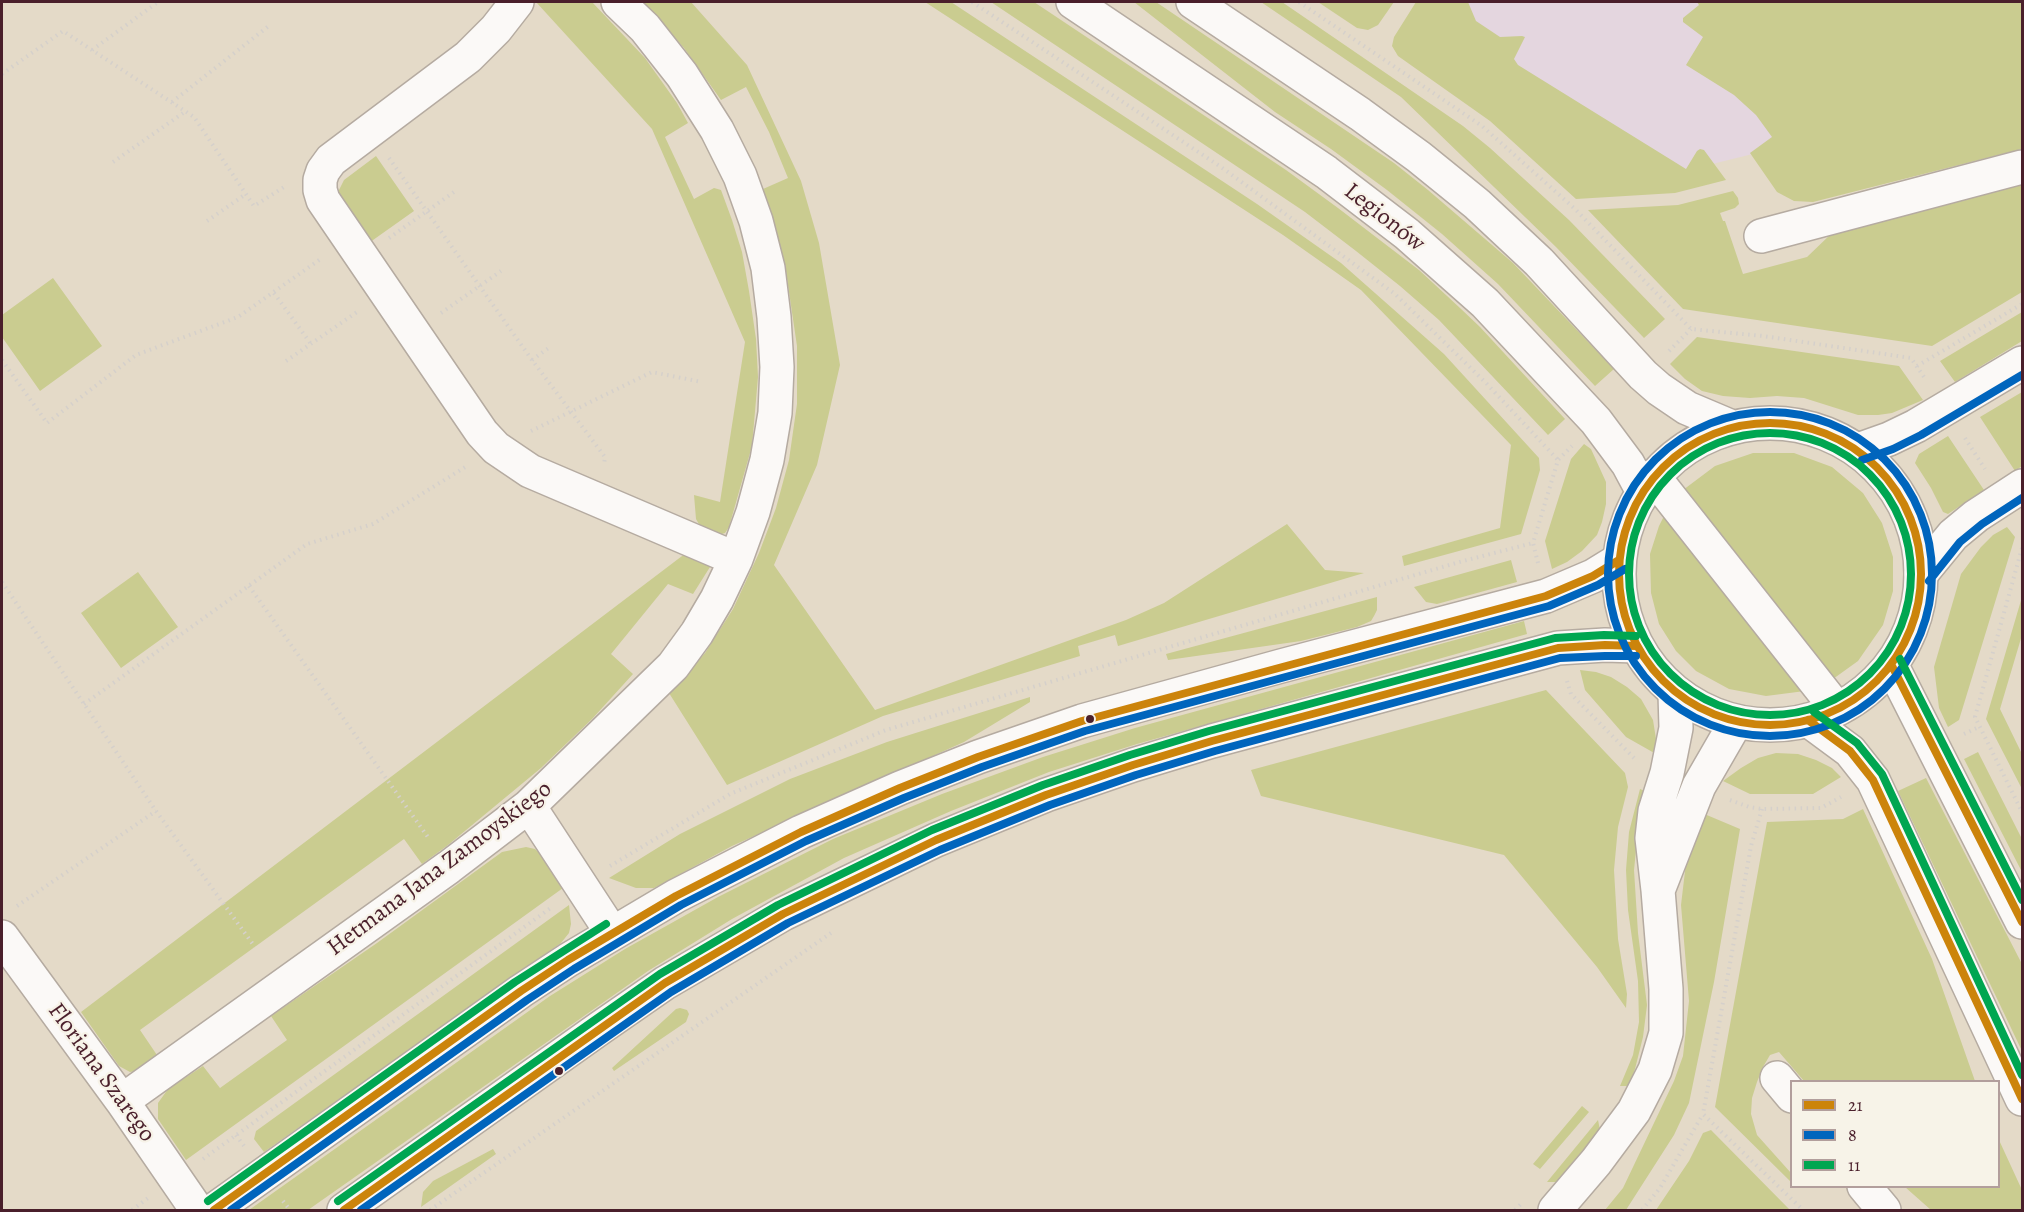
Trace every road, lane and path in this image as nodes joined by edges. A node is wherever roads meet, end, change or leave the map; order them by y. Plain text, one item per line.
1 (158, 2) edge
2 (517, 2) edge
3 (618, 2) edge
4 (972, 2) edge
5 (1073, 2) edge
6 (1193, 2) edge
7 (1299, 2) edge
8 (270, 25) dead end
9 (92, 50) junction
10 (2, 74) edge
11 (172, 102) junction
12 (186, 111) junction
13 (370, 130) junction
14 (113, 162) dead end
15 (2022, 167) edge
16 (291, 182) dead end
17 (454, 192) dead end
18 (246, 194) junction
19 (426, 212) junction
20 (207, 221) dead end
21 (1761, 236) dead end
22 (358, 251) junction
23 (501, 271) dead end
24 (479, 286) junction
25 (274, 293) junction
26 (2022, 304) edge
27 (362, 308) dead end
28 (1691, 329) junction
29 (413, 332) junction
30 (311, 344) junction
31 (550, 347) dead end
32 (1664, 356) dead end
33 (2, 360) edge
34 (532, 360) junction
35 (286, 362) dead end
36 (2022, 363) edge
37 (1917, 367) junction
38 (702, 382) dead end
39 (1929, 385) dead end
40 (570, 412) junction
41 (1732, 427) junction
42 (1959, 429) dead end
43 (1574, 443) dead end
44 (496, 448) junction
45 (1858, 450) junction
46 (1558, 460) junction
47 (1988, 473) dead end
48 (1648, 484) junction
49 (2022, 486) edge
50 (601, 502) junction
51 (1533, 543) junction
52 (2022, 550) edge
53 (736, 559) junction
54 (1619, 560) junction
55 (1539, 565) dead end
56 (1921, 574) junction
57 (2, 582) edge
58 (249, 586) junction
59 (1636, 646) junction
60 (1891, 664) junction
61 (1565, 673) dead end
62 (1567, 680) junction
63 (1559, 681) dead end
64 (1675, 693) junction
65 (84, 704) junction
66 (1822, 714) junction
67 (1736, 722) junction
68 (1637, 759) dead end
69 (1845, 795) dead end
70 (1727, 799) dead end
71 (529, 806) junction
72 (1762, 809) junction
73 (156, 811) junction
74 (2022, 812) edge
75 (449, 867) junction
76 (582, 885) junction
77 (1658, 890) junction
78 (2022, 922) edge
79 (6, 924) edge
80 (839, 927) dead end
81 (612, 933) junction
82 (255, 947) dead end
83 (2022, 1099) edge
84 (122, 1101) junction
85 (1703, 1114) junction
86 (176, 1178) junction
87 (1866, 1188) edge
88 (1522, 1202) dead end
89 (197, 1210) edge
90 (214, 1210) edge
91 (344, 1210) edge
92 (430, 1210) edge
93 (1515, 1210) edge
94 (1555, 1210) edge
95 (1642, 1210) edge
96 (1803, 1210) edge
97 (1884, 1210) edge

1 - 9 path
2 - 13 main road
3 - 53 main road, Hetmana Jana Zamoyskiego
4 - 46 path
5 - 48 main road, Legionów
6 - 41 main road
7 - 28 path
8 - 11 path
9 - 10 path
9 - 11 path
11 - 12 path
12 - 14 path
12 - 18 path
13 - 19 path
13 - 22 main road
15 - 21 main road
16 - 18 path
17 - 19 path
18 - 20 path
19 - 22 path
19 - 24 path
22 - 25 path
22 - 29 main road
23 - 24 path
24 - 29 path
24 - 34 path
25 - 30 path
25 - 33 path
26 - 37 path
27 - 30 path
28 - 32 path
28 - 37 path
29 - 44 main road
30 - 35 path
31 - 34 path
34 - 40 path
36 - 45 main road
37 - 39 path
38 - 40 path
40 - 44 path
40 - 50 path
41 - 45 main road
41 - 48 main road
42 - 47 path
43 - 46 path
44 - 50 main road
44 - 58 path
45 - 56 main road
46 - 51 path
48 - 54 main road
48 - 66 main road, Legionów
49 - 56 main road
50 - 53 main road
51 - 55 path
51 - 76 path
52 - 74 path
53 - 71 main road, Hetmana Jana Zamoyskiego
54 - 59 main road
54 - 81 main road
56 - 60 main road
57 - 65 path
58 - 65 path
58 - 75 path
59 - 64 main road
59 - 91 main road
60 - 66 main road
60 - 78 main road
61 - 62 path
62 - 63 path
62 - 68 path
64 - 67 main road
64 - 77 main road
65 - 73 path
66 - 67 main road
66 - 83 main road, Legionów
67 - 77 main road
69 - 72 path
70 - 72 path
71 - 75 main road, Hetmana Jana Zamoyskiego
71 - 76 main road
72 - 85 path
73 - 79 path
73 - 82 path
75 - 84 main road, Hetmana Jana Zamoyskiego
76 - 81 main road
76 - 86 path
77 - 94 main road
79 - 84 main road, Floriana Szarego
80 - 92 path
81 - 90 main road
84 - 86 main road, Floriana Szarego
85 - 95 path
85 - 96 path
86 - 89 main road, Floriana Szarego
87 - 97 main road
88 - 93 path

